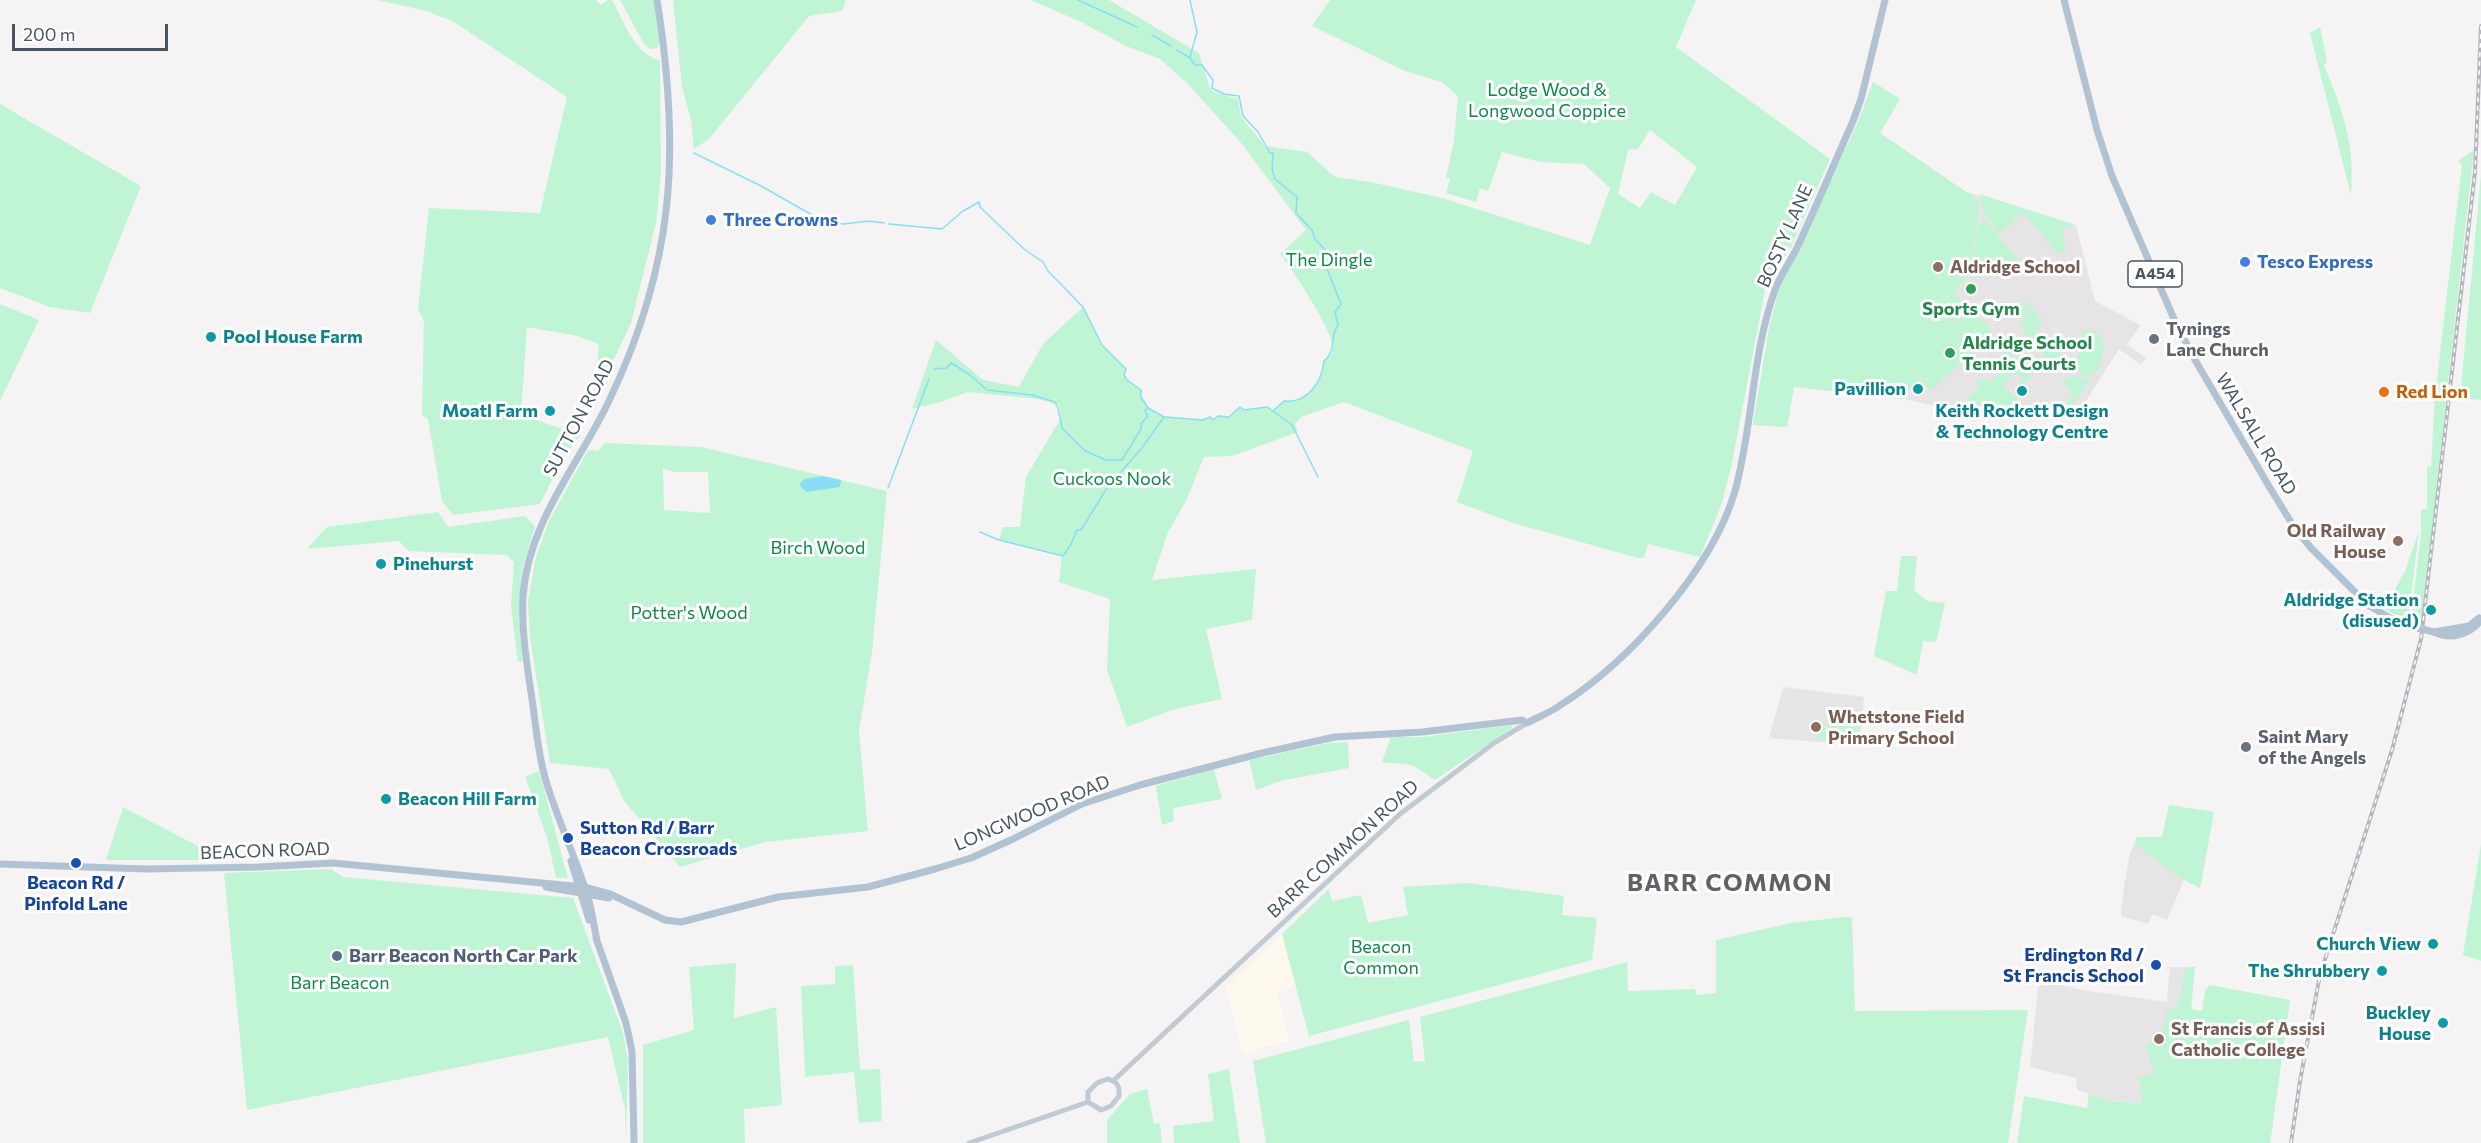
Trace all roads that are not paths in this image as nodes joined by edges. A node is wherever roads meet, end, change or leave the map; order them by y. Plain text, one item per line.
1 (657, 0) edge
2 (1886, 0) edge
3 (2064, 0) edge
4 (1722, 524) joint
5 (2481, 618) edge
6 (1527, 723) junction
7 (0, 864) edge
8 (582, 890) junction
9 (1114, 1080) junction
10 (1088, 1102) junction
11 (634, 1143) edge
12 (969, 1143) edge

1 - 8 main road, SUTTON ROAD
2 - 4 main road, BOSTY LANE
3 - 5 main road, WALSALL ROAD / A454, bridge
4 - 6 main road, BARR COMMON ROAD
6 - 8 main road, LONGWOOD ROAD
6 - 9 street, BARR COMMON ROAD
7 - 8 main road, BEACON ROAD
8 - 11 main road, SUTTON ROAD
9 - 10 street
9 - 10 street
10 - 12 street

